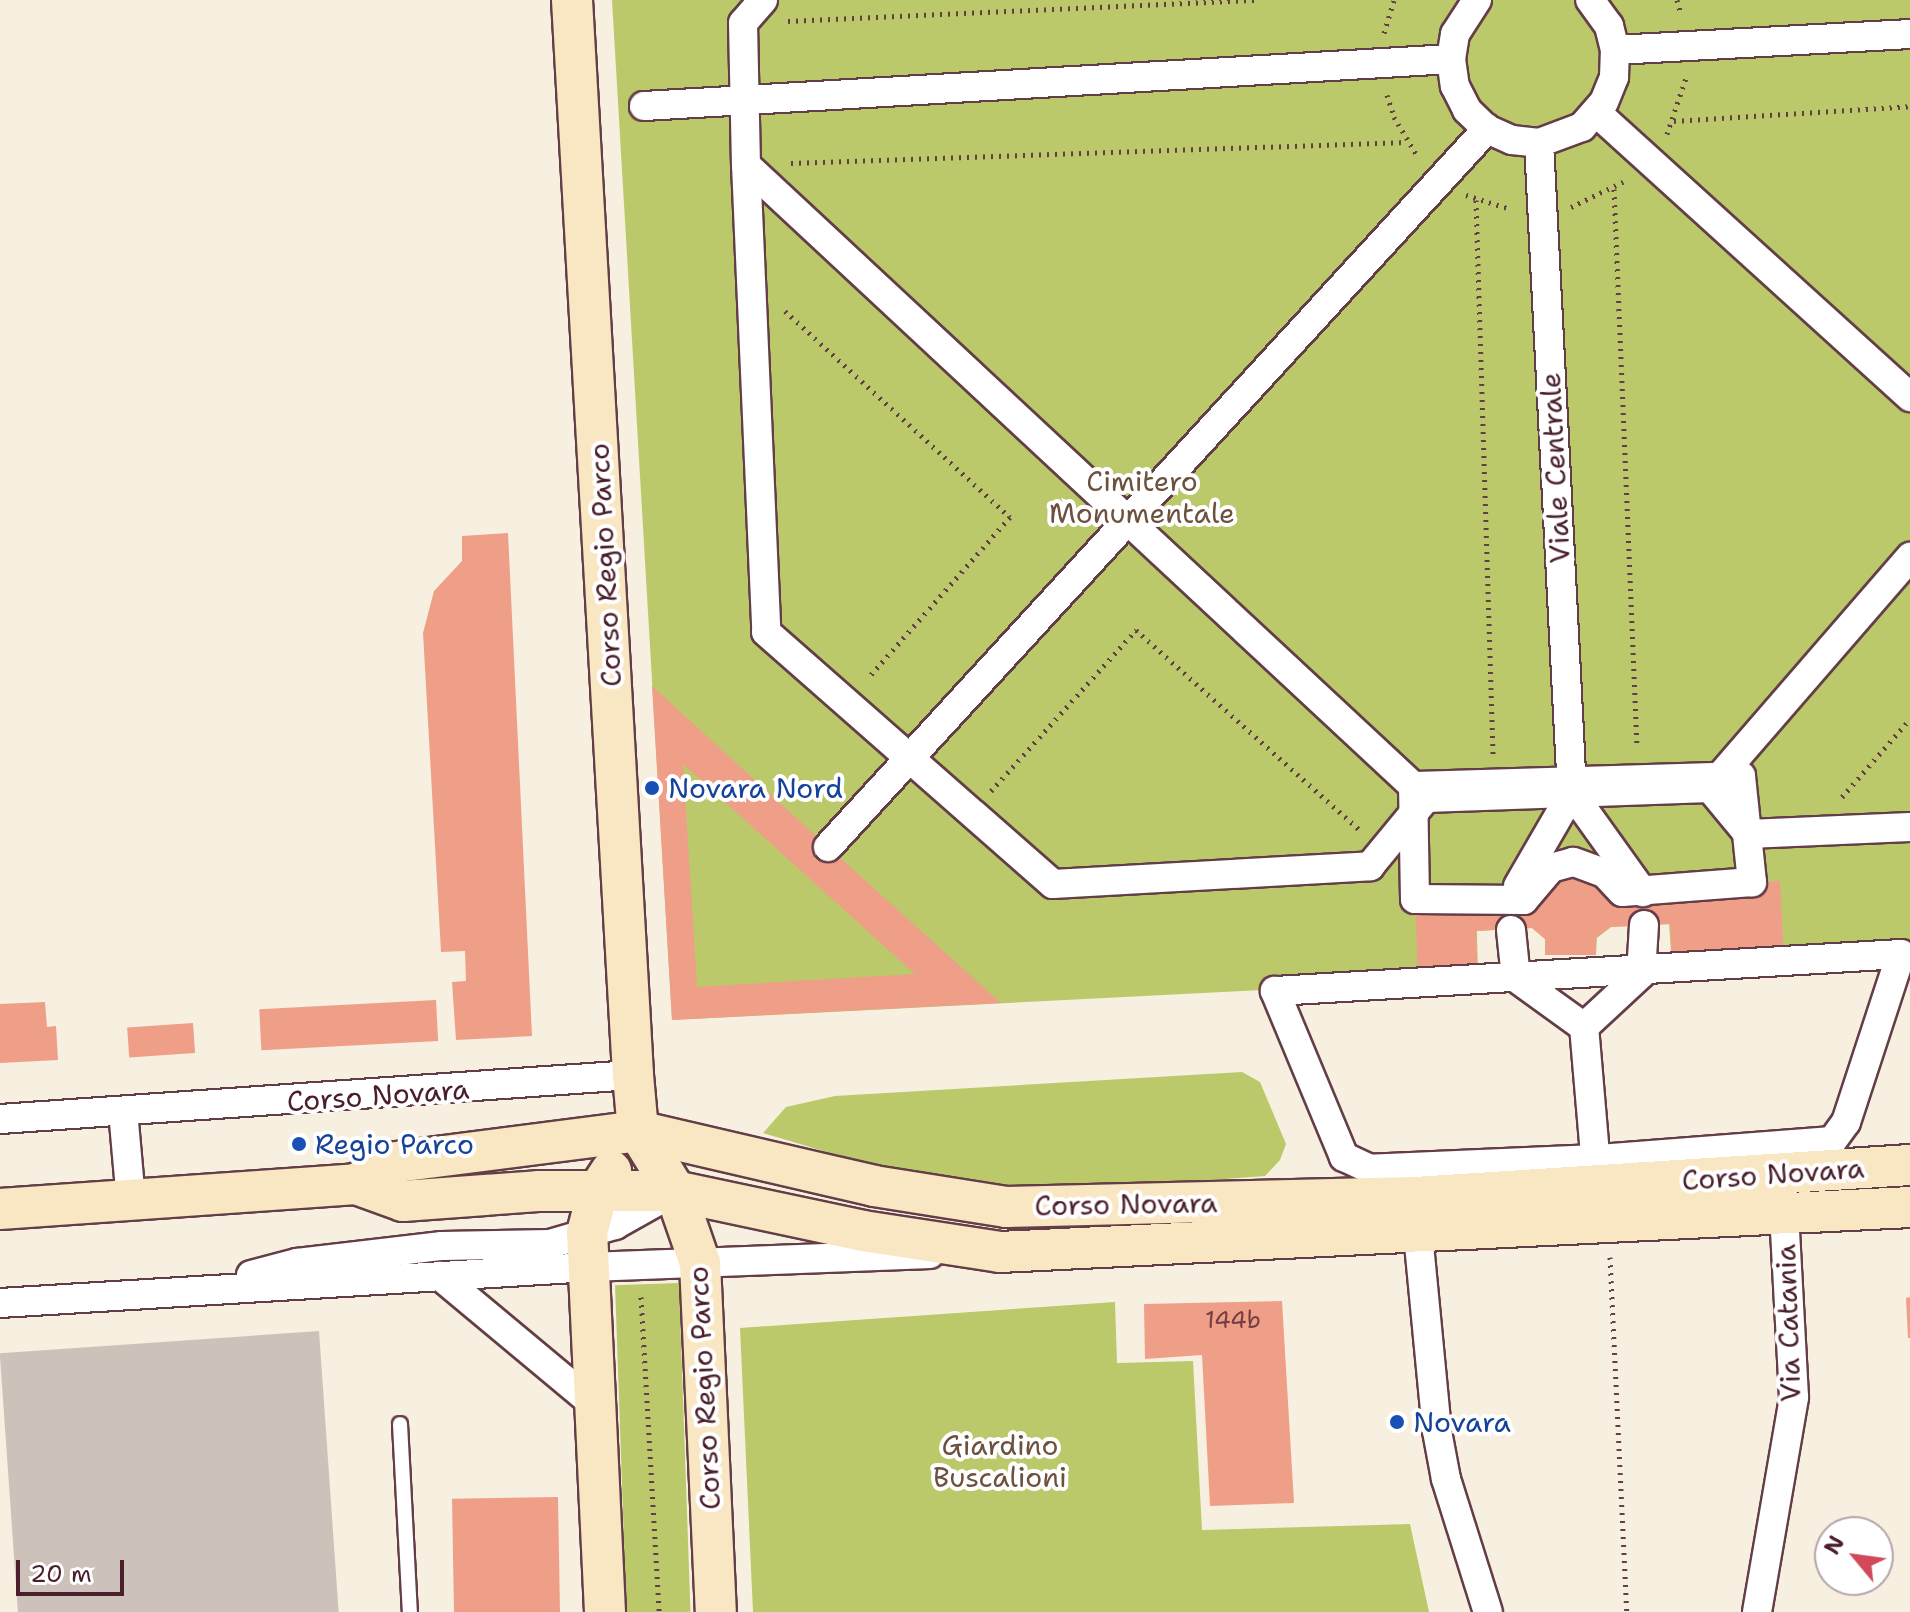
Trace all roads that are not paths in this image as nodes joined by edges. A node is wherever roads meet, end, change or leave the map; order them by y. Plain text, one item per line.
1 (572, 0) edge
2 (763, 0) edge
3 (1590, 0) edge
4 (1475, 1) edge
5 (742, 11) edge
6 (1910, 34) edge
7 (1615, 50) junction
8 (1451, 59) junction
9 (746, 99) junction
10 (644, 106) dead end
11 (1597, 113) junction
12 (1487, 129) junction
13 (1539, 143) junction
14 (746, 165) junction
15 (1910, 397) edge
16 (1127, 522) junction
17 (1910, 557) edge
18 (910, 758) junction
19 (1715, 781) junction
20 (1571, 787) junction
21 (1417, 800) junction
22 (1910, 827) edge
23 (1748, 834) junction
24 (828, 847) dead end
25 (1643, 892) junction
26 (1509, 901) junction
27 (1644, 925) dead end
28 (1511, 930) dead end
29 (1641, 974) junction
30 (1516, 978) junction
31 (1584, 1027) junction
32 (633, 1075) junction
33 (123, 1111) junction
34 (0, 1119) edge
35 (638, 1131) junction
36 (1910, 1165) edge
37 (356, 1184) junction
38 (1601, 1190) junction
39 (598, 1191) junction
40 (675, 1191) junction
41 (1783, 1194) junction
42 (131, 1200) junction
43 (1910, 1207) edge
44 (0, 1209) edge
45 (1416, 1216) junction
46 (588, 1250) junction
47 (1000, 1252) junction
48 (700, 1263) junction
49 (440, 1276) junction
50 (184, 1292) junction
51 (0, 1303) edge
52 (595, 1405) junction
53 (400, 1424) dead end
54 (410, 1612) edge
55 (605, 1612) edge
56 (716, 1612) edge
57 (1488, 1612) edge
58 (1757, 1612) edge

1 - 32 main road, Corso Regio Parco
2 - 5 street
3 - 7 street
4 - 8 street
5 - 9 street
6 - 7 street
7 - 11 street
8 - 9 street
8 - 12 street
9 - 10 street
9 - 14 street
11 - 13 street
11 - 15 street
12 - 13 street
12 - 16 street
13 - 20 street, Viale Centrale
14 - 16 street
14 - 18 street
16 - 18 street
16 - 21 street
17 - 19 street
18 - 21 street
18 - 24 street
19 - 20 street
19 - 20 street
19 - 23 street
20 - 21 street
20 - 21 street
20 - 25 street
20 - 26 street
21 - 26 street
22 - 23 street
23 - 25 street
25 - 26 street
27 - 29 street
28 - 30 street
29 - 30 street
29 - 31 street
29 - 38 street
30 - 31 street
30 - 38 street
31 - 38 street
32 - 33 street, Corso Novara
32 - 35 main road, Corso Regio Parco
33 - 34 street, Corso Novara
33 - 42 street
35 - 37 main road, Corso Novara
35 - 39 main road
35 - 40 main road, Corso Regio Parco
35 - 45 main road, Corso Novara
36 - 41 main road, Corso Novara
37 - 39 main road, Corso Novara
37 - 42 main road, Corso Novara
38 - 41 main road, Corso Novara
38 - 45 main road, Corso Novara
39 - 40 main road, Corso Novara
39 - 46 main road
40 - 46 street
40 - 47 main road, Corso Novara
40 - 48 main road, Corso Regio Parco
41 - 43 main road, Corso Novara
41 - 58 street, Via Catania
42 - 44 main road, Corso Novara
45 - 47 main road, Corso Novara
45 - 57 street
46 - 48 street, Corso Novara
46 - 49 street, Corso Novara
46 - 50 street
46 - 52 main road
47 - 48 street, Corso Novara
48 - 56 main road, Corso Regio Parco
49 - 50 street, Corso Novara
49 - 52 street
50 - 51 street, Corso Novara
52 - 55 main road
53 - 54 lane

